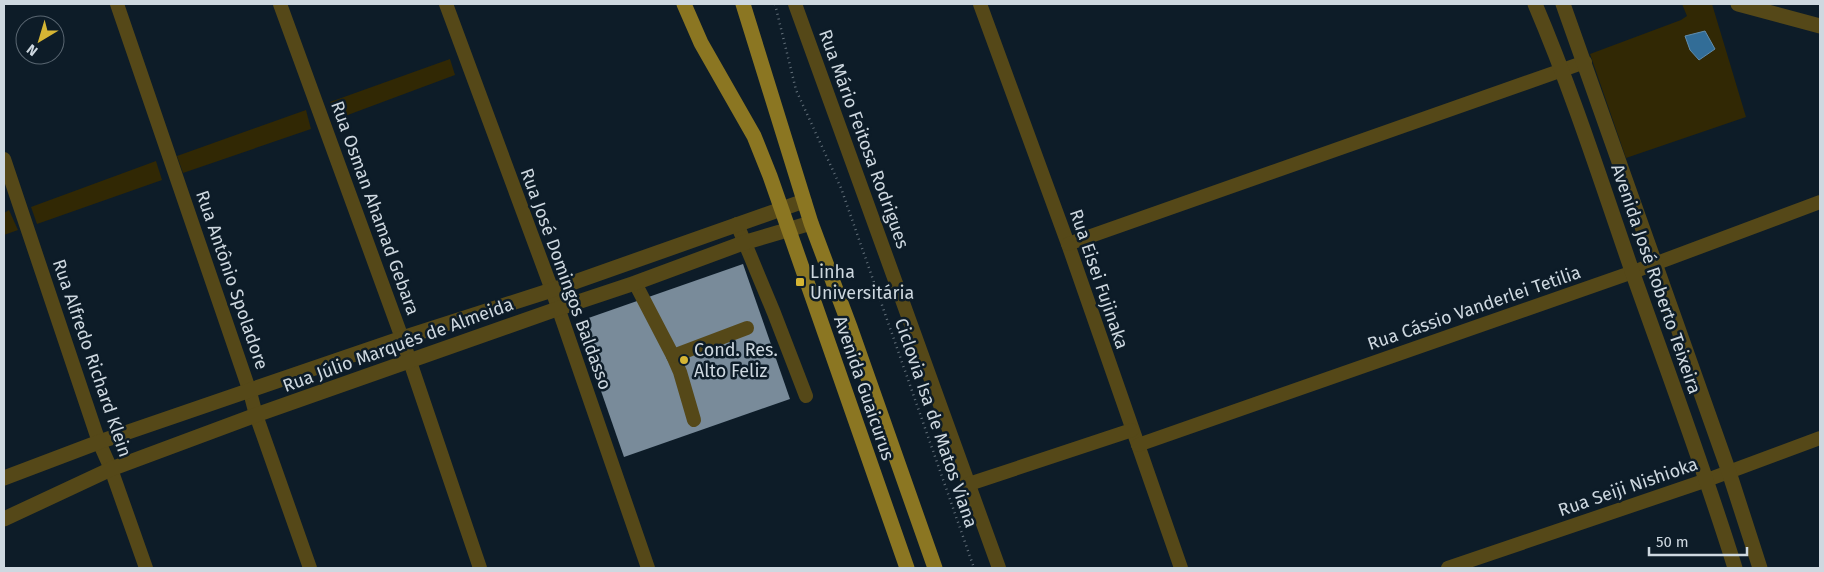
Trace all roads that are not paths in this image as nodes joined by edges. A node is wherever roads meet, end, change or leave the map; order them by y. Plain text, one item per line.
1 (117, 4) edge
2 (280, 4) edge
3 (446, 4) edge
4 (684, 4) edge
5 (743, 4) edge
6 (795, 4) edge
7 (980, 4) edge
8 (1535, 4) edge
9 (1563, 4) edge
10 (1746, 5) edge
11 (1820, 26) edge
12 (1585, 62) junction
13 (1563, 70) junction
14 (4, 159) edge
15 (804, 201) junction
16 (1820, 202) edge
17 (783, 208) junction
18 (811, 223) junction
19 (737, 224) junction
20 (789, 230) junction
21 (743, 243) junction
22 (1068, 244) junction
23 (1655, 263) junction
24 (1633, 272) junction
25 (635, 283) junction
26 (552, 290) junction
27 (557, 308) junction
28 (747, 328) dead end
29 (402, 338) junction
30 (673, 356) junction
31 (410, 362) junction
32 (250, 392) junction
33 (806, 396) dead end
34 (256, 415) junction
35 (694, 420) dead end
36 (1132, 430) junction
37 (1820, 438) edge
38 (99, 442) junction
39 (1138, 444) junction
40 (110, 469) junction
41 (1729, 472) junction
42 (4, 478) edge
43 (1707, 480) junction
44 (969, 484) junction
45 (4, 519) edge
46 (146, 568) edge
47 (310, 568) edge
48 (480, 568) edge
49 (648, 568) edge
50 (907, 568) edge
51 (935, 568) edge
52 (999, 568) edge
53 (1181, 568) edge
54 (1448, 568) edge
55 (1735, 568) edge
56 (1760, 568) edge

1 - 32 street, Rua Antônio Spoladore
2 - 29 street, Rua Osman Ahamad Gebara
3 - 26 street, Rua José Domingos Baldasso
4 - 17 main road, Avenida Guaicurus
5 - 15 main road, Avenida Guaicurus
6 - 44 street, Rua Mário Feitosa Rodrigues
7 - 22 street, Rua Eisei Fujinaka
8 - 13 street, Avenida José Roberto Teixeira
9 - 12 street, Avenida José Roberto Teixeira
10 - 11 street
12 - 13 street
12 - 23 street, Avenida José Roberto Teixeira
13 - 22 street
13 - 24 street, Avenida José Roberto Teixeira
14 - 38 street, Rua Alfredo Richard Klein
15 - 17 street, Rua Júlio Marquês de Almeida
15 - 18 main road, Avenida Guaicurus
16 - 23 street, Rua Cássio Vanderlei Tetilia
17 - 19 street, Rua Júlio Marquês de Almeida
17 - 20 main road, Avenida Guaicurus
18 - 20 street, Rua Júlio Marquês de Almeida
18 - 51 main road, Avenida Guaicurus
19 - 21 street
19 - 26 street, Rua Júlio Marquês de Almeida
20 - 21 street, Rua Júlio Marquês de Almeida
20 - 50 main road, Avenida Guaicurus
21 - 25 street, Rua Júlio Marquês de Almeida
21 - 33 street
22 - 36 street, Rua Eisei Fujinaka
23 - 24 street, Rua Cássio Vanderlei Tetilia
23 - 41 street, Avenida José Roberto Teixeira
24 - 39 street, Rua Cássio Vanderlei Tetilia
24 - 43 street, Avenida José Roberto Teixeira
25 - 27 street, Rua Júlio Marquês de Almeida
25 - 30 street
26 - 27 street, Rua José Domingos Baldasso
26 - 29 street, Rua Júlio Marquês de Almeida
27 - 31 street, Rua Júlio Marquês de Almeida
27 - 49 street, Rua José Domingos Baldasso
28 - 30 street
29 - 31 street, Rua Osman Ahamad Gebara
29 - 32 street, Rua Júlio Marquês de Almeida
30 - 35 street
31 - 34 street, Rua Júlio Marquês de Almeida
31 - 48 street, Rua Osman Ahamad Gebara
32 - 34 street, Rua Antônio Spoladore
32 - 38 street, Rua Júlio Marquês de Almeida
34 - 40 street, Rua Júlio Marquês de Almeida
34 - 47 street, Rua Antônio Spoladore
36 - 39 street, Rua Eisei Fujinaka
36 - 44 street
37 - 41 street, Rua Seiji Nishioka
38 - 40 street, Rua Alfredo Richard Klein
38 - 42 street, Rua Júlio Marquês de Almeida
39 - 53 street, Rua Eisei Fujinaka
40 - 45 street, Rua Júlio Marquês de Almeida
40 - 46 street, Rua Alfredo Richard Klein
41 - 43 street, Rua Seiji Nishioka
41 - 56 street, Avenida José Roberto Teixeira
43 - 54 street, Rua Seiji Nishioka
43 - 55 street, Avenida José Roberto Teixeira
44 - 52 street, Rua Mário Feitosa Rodrigues

